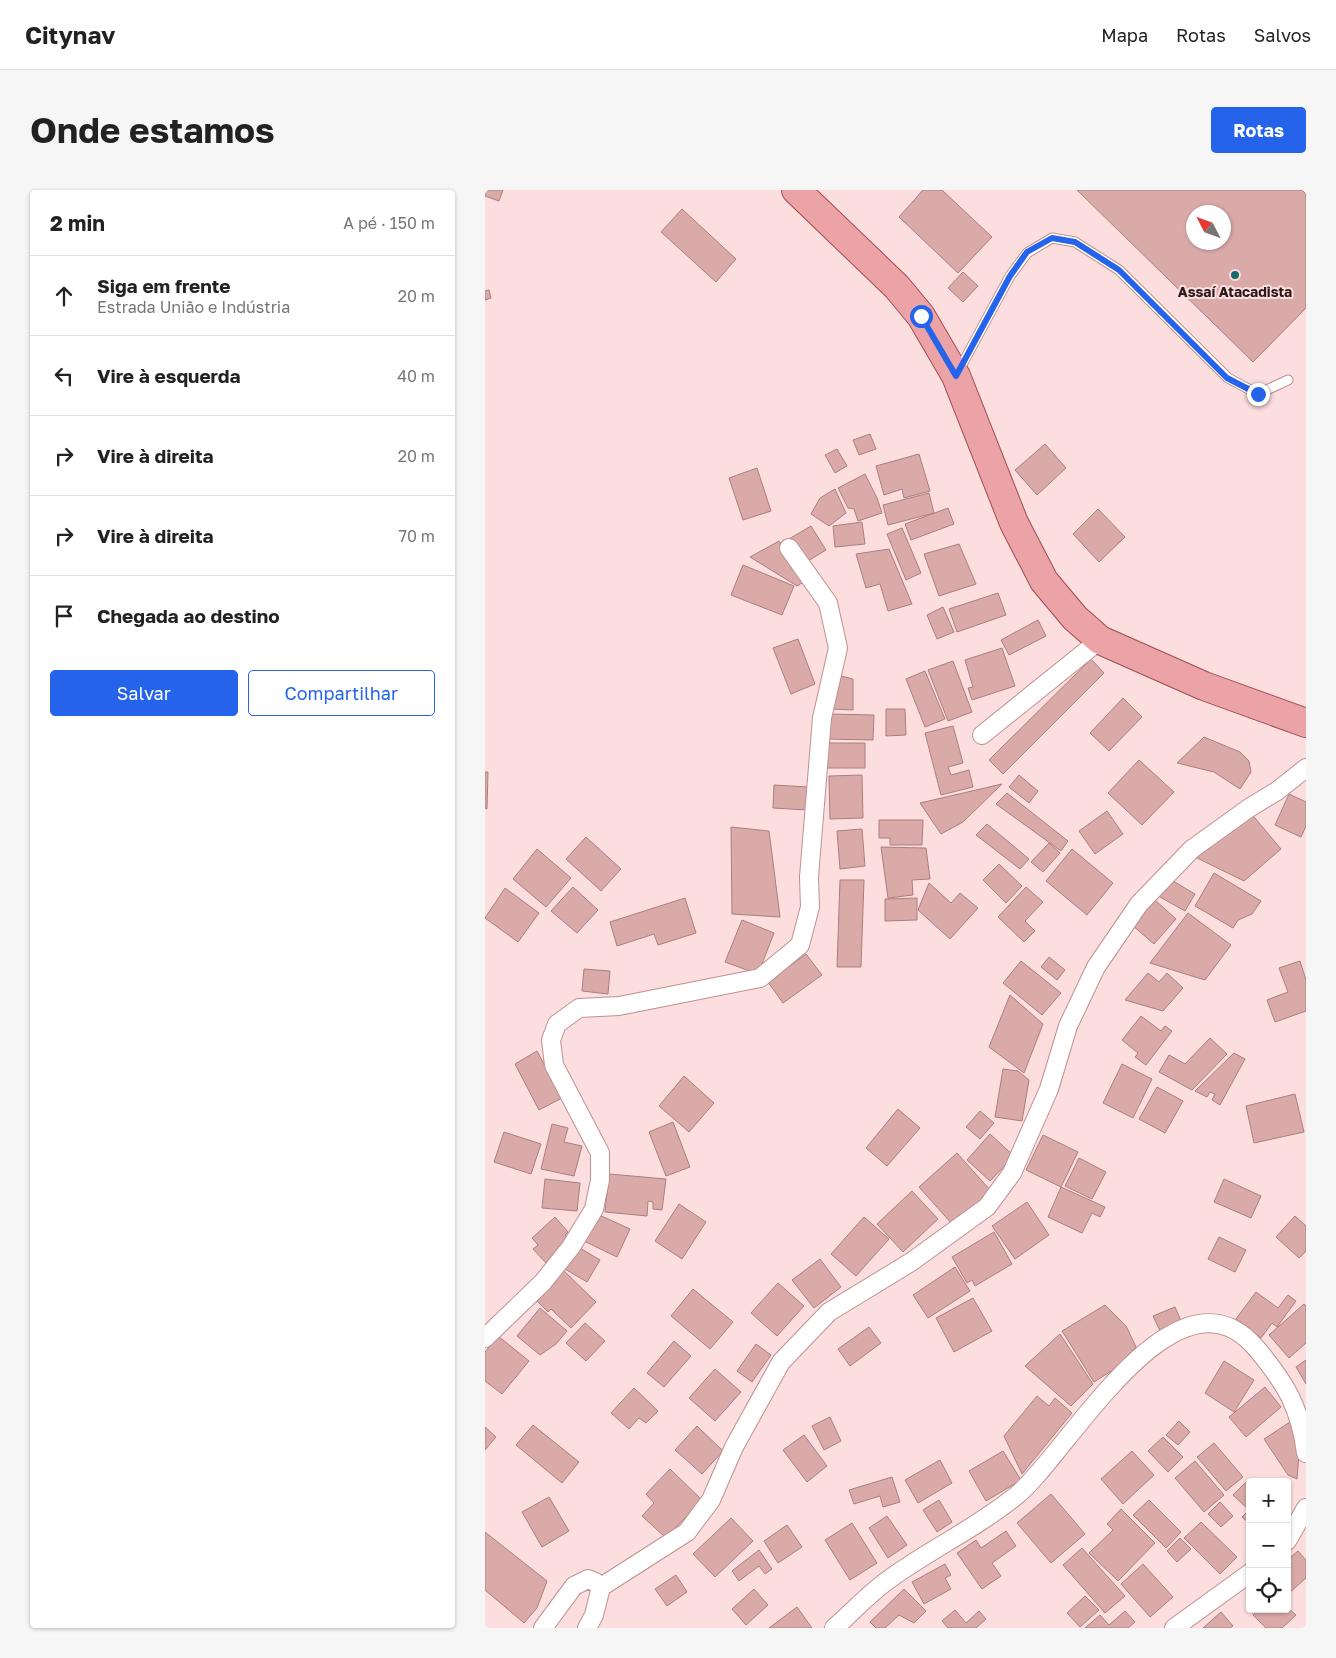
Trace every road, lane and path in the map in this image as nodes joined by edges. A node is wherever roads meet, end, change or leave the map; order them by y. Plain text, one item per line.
1 (796, 190) edge
2 (956, 376) junction
3 (1289, 380) dead end
4 (789, 548) dead end
5 (1100, 640) junction
6 (1306, 723) edge
7 (982, 735) dead end
8 (1306, 768) edge
9 (485, 1338) edge
10 (1306, 1452) edge
11 (1306, 1508) edge
12 (1291, 1534) edge
13 (1246, 1576) edge
14 (601, 1587) junction
15 (543, 1628) edge
16 (587, 1628) edge
17 (834, 1628) edge
18 (1174, 1628) edge

1 - 2 main road
2 - 3 lane
2 - 5 main road
4 - 9 street
5 - 6 main road
5 - 7 street
8 - 14 street
10 - 17 street
11 - 12 street
13 - 18 street
14 - 15 street
14 - 16 street

